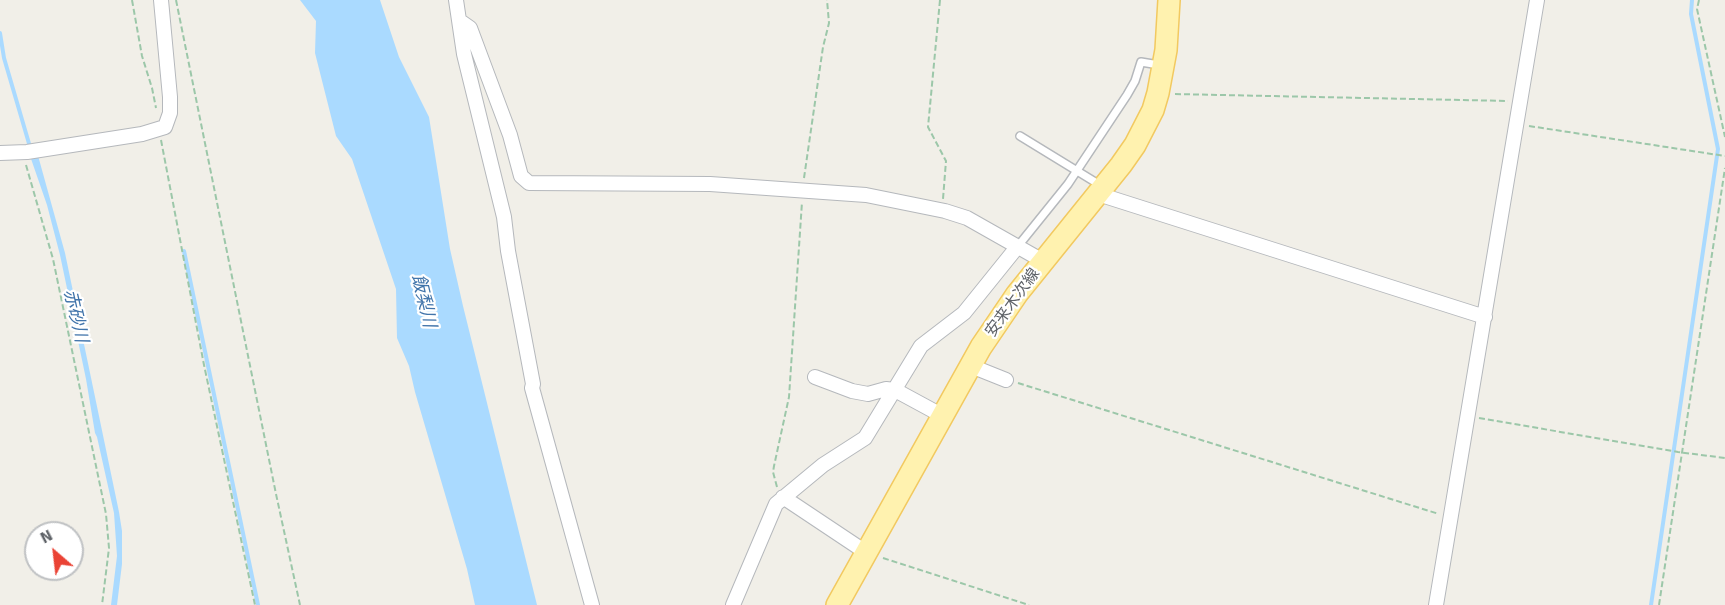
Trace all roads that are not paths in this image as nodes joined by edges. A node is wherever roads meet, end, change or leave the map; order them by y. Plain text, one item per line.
1 (161, 0) edge
2 (456, 0) edge
3 (1169, 0) edge
4 (1537, 0) edge
5 (460, 21) junction
6 (1164, 65) junction
7 (1020, 136) dead end
8 (0, 153) edge
9 (1077, 171) junction
10 (1101, 190) junction
11 (1018, 246) junction
12 (1043, 261) junction
13 (1485, 317) junction
14 (971, 366) junction
15 (815, 376) dead end
16 (1006, 380) road end
17 (895, 390) junction
18 (943, 416) junction
19 (783, 497) junction
20 (867, 553) junction
21 (592, 605) edge
22 (734, 605) edge
23 (837, 605) edge
24 (1436, 605) edge

1 - 8 street
2 - 5 street
3 - 6 main road, 安来木次線
4 - 13 street
5 - 11 street
5 - 21 street
6 - 9 lane
6 - 10 main road, 安来木次線
7 - 9 lane
9 - 10 lane
9 - 11 lane
10 - 12 main road, 安来木次線
10 - 13 street
11 - 12 street
11 - 17 street
12 - 14 main road, 安来木次線
13 - 24 street
14 - 16 street
14 - 18 main road, 安来木次線
15 - 17 street
17 - 18 street
17 - 19 street
18 - 20 main road, 安来木次線
19 - 20 street
19 - 22 street
20 - 23 main road, 安来木次線

